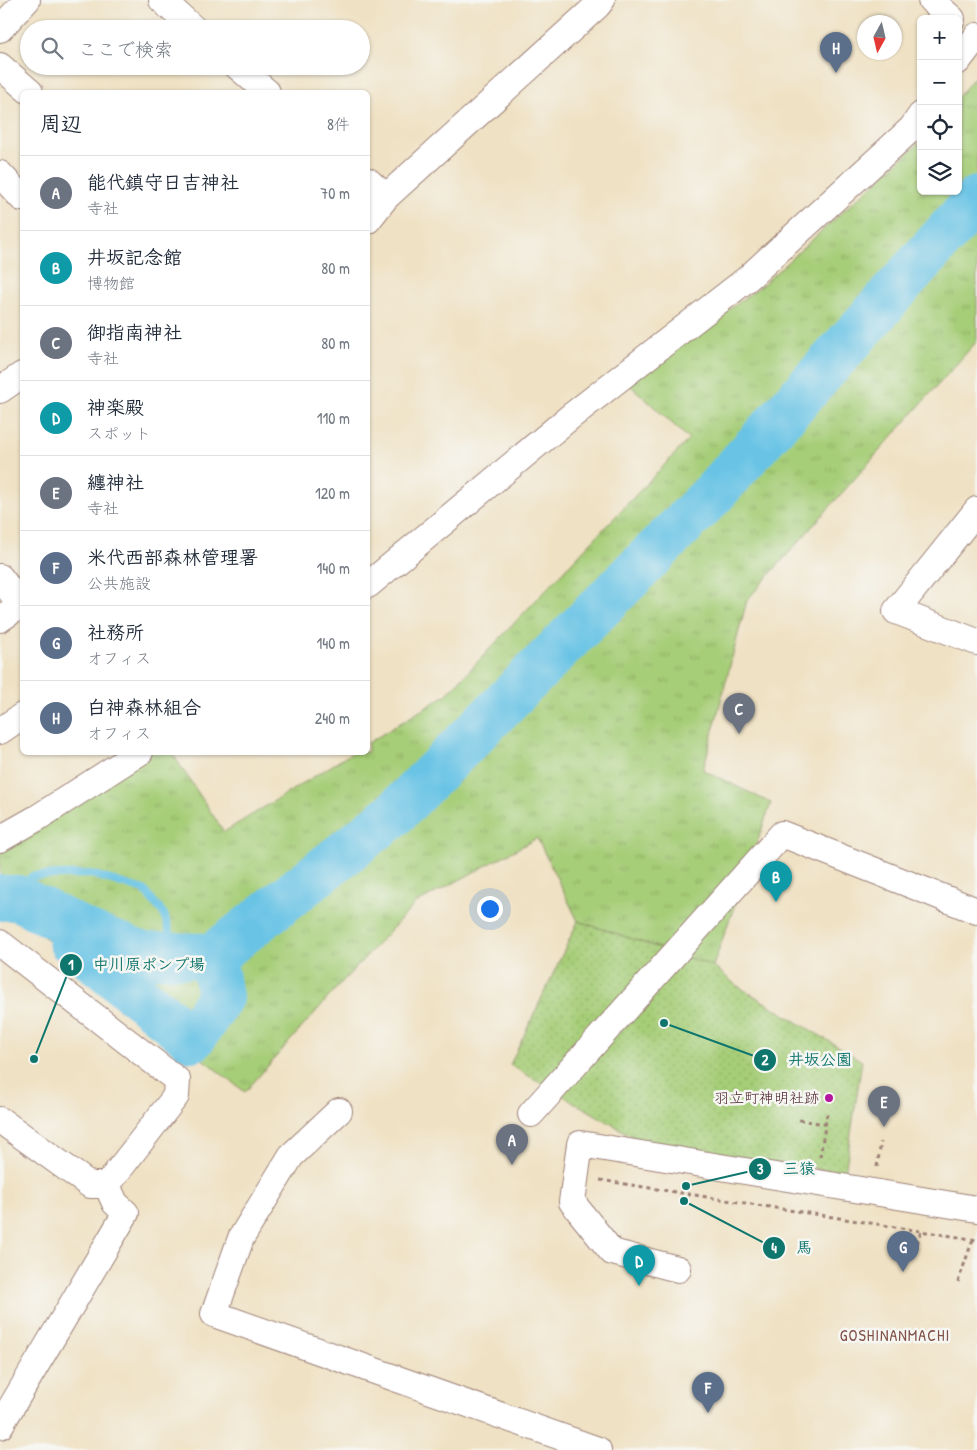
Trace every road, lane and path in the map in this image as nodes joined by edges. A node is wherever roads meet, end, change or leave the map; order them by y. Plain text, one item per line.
1 (27, 0) edge
2 (162, 0) edge
3 (602, 0) edge
4 (931, 0) edge
5 (948, 15) edge
6 (184, 20) edge
7 (0, 29) edge
8 (972, 36) edge
9 (959, 60) edge
10 (0, 66) edge
11 (247, 75) edge
12 (28, 90) edge
13 (265, 90) edge
14 (917, 121) edge
15 (0, 174) edge
16 (377, 189) edge
17 (20, 196) edge
18 (370, 213) edge
19 (20, 376) edge
20 (0, 390) edge
21 (977, 510) edge
22 (0, 577) edge
23 (370, 582) edge
24 (14, 609) edge
25 (977, 642) edge
26 (20, 717) edge
27 (0, 731) edge
28 (135, 755) edge
29 (0, 839) edge
30 (977, 911) edge
31 (0, 944) edge
32 (339, 1111) dead end
33 (531, 1114) dead end
34 (827, 1114) dead end
35 (0, 1120) edge
36 (799, 1120) dead end
37 (825, 1124) junction
38 (575, 1176) junction
39 (817, 1183) junction
40 (107, 1185) junction
41 (977, 1209) edge
42 (921, 1231) junction
43 (975, 1239) edge
44 (915, 1251) dead end
45 (678, 1269) dead end
46 (958, 1282) dead end
47 (0, 1426) edge
48 (598, 1450) edge

1 - 7 street
2 - 6 street
3 - 16 street
4 - 5 street
8 - 9 street
10 - 12 street
11 - 13 street
14 - 23 street
15 - 17 street
16 - 18 street
19 - 20 street
21 - 25 street
22 - 24 street
26 - 27 street
28 - 29 street
30 - 33 street
31 - 40 street
32 - 48 street
34 - 37 path
35 - 40 street
36 - 37 path
37 - 39 path
38 - 39 street
38 - 42 path
38 - 45 street
39 - 41 street
40 - 47 street
42 - 43 path
42 - 44 path
43 - 46 path

